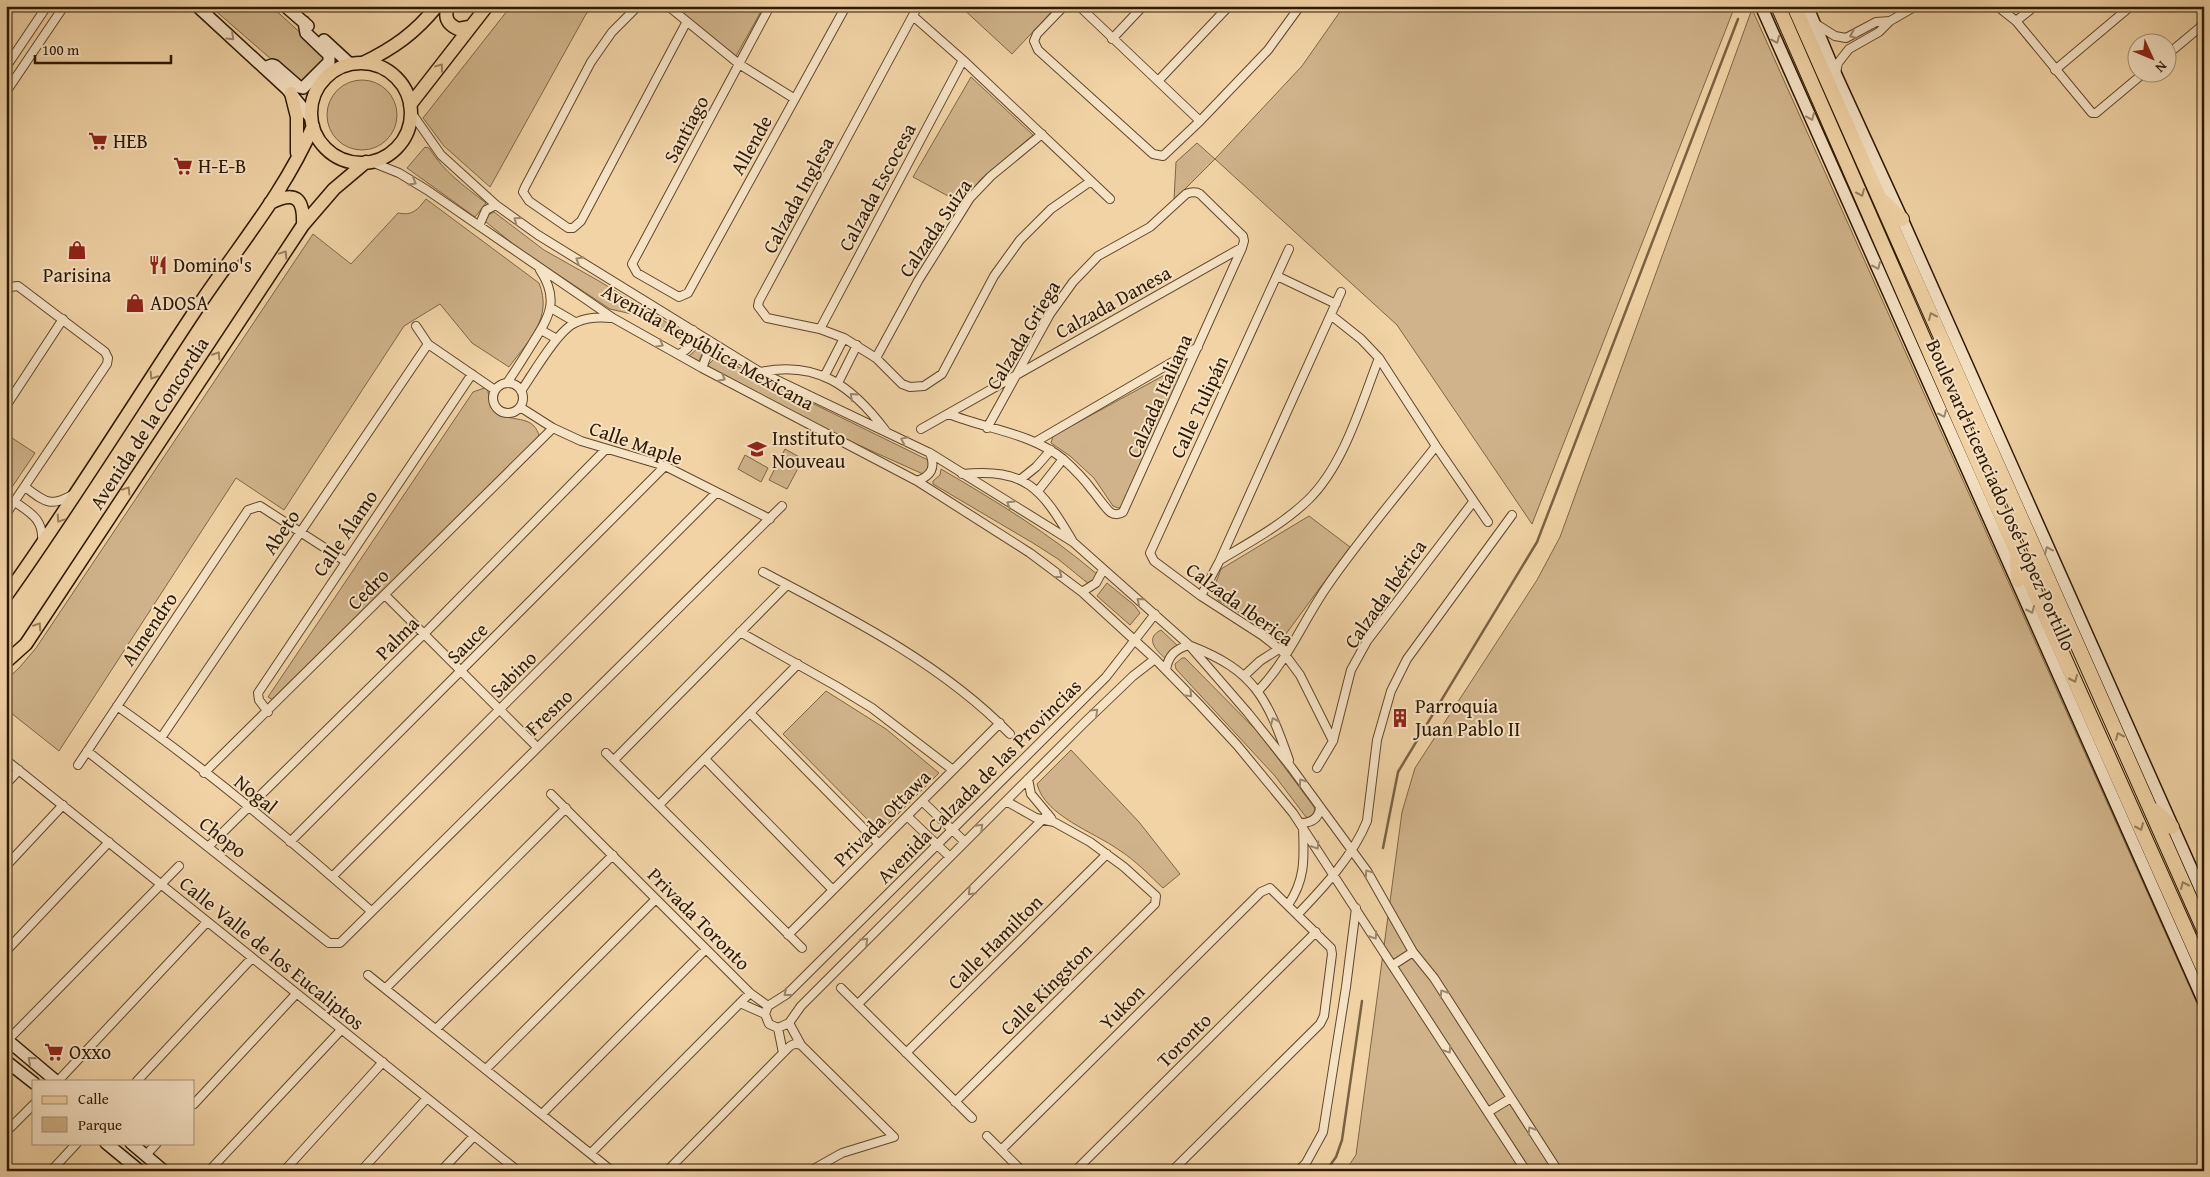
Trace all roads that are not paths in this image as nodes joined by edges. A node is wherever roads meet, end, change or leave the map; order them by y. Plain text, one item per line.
1 (47, 6) edge
2 (64, 6) edge
3 (198, 6) edge
4 (437, 6) edge
5 (448, 6) edge
6 (486, 6) edge
7 (638, 6) edge
8 (668, 6) edge
9 (770, 6) edge
10 (846, 6) edge
11 (918, 6) edge
12 (1064, 6) edge
13 (1079, 6) edge
14 (1143, 6) edge
15 (1229, 6) edge
16 (1300, 6) edge
17 (1761, 6) edge
18 (1778, 6) edge
19 (1794, 6) edge
20 (1807, 6) edge
21 (1916, 6) edge
22 (1997, 6) edge
23 (2131, 6) edge
24 (2032, 7) edge
25 (293, 9) edge
26 (913, 16) junction
27 (1890, 21) junction
28 (2016, 21) junction
29 (304, 22) junction
30 (686, 22) junction
31 (1816, 24) junction
32 (2204, 24) edge
33 (470, 27) junction
34 (1112, 39) junction
35 (2178, 46) edge
36 (963, 60) junction
37 (363, 63) junction
38 (350, 64) junction
39 (739, 64) junction
40 (6, 67) edge
41 (264, 68) junction
42 (2055, 70) junction
43 (1836, 74) junction
44 (1158, 81) junction
45 (2133, 82) edge
46 (6, 92) edge
47 (291, 94) junction
48 (796, 99) junction
49 (410, 109) junction
50 (1200, 121) junction
51 (312, 122) junction
52 (1042, 134) junction
53 (368, 162) junction
54 (296, 163) junction
55 (1848, 165) junction
56 (1834, 170) junction
57 (1091, 181) junction
58 (1878, 196) junction
59 (1110, 199) dead end
60 (270, 203) junction
61 (496, 204) junction
62 (1902, 219) junction
63 (303, 225) junction
64 (479, 226) junction
65 (1242, 248) junction
66 (1289, 249) dead end
67 (538, 266) junction
68 (1277, 276) junction
69 (1341, 292) dead end
70 (6, 293) edge
71 (682, 297) joint
72 (1336, 304) junction
73 (551, 308) junction
74 (1332, 316) junction
75 (613, 318) junction
76 (63, 319) junction
77 (575, 322) junction
78 (416, 326) dead end
79 (820, 329) junction
80 (541, 330) junction
81 (693, 330) junction
82 (844, 338) junction
83 (557, 339) junction
84 (428, 344) junction
85 (716, 345) junction
86 (857, 345) junction
87 (1198, 348) junction
88 (679, 354) junction
89 (876, 358) junction
90 (1379, 358) junction
91 (702, 368) junction
92 (760, 372) junction
93 (472, 374) junction
94 (825, 375) junction
95 (1017, 375) junction
96 (507, 383) junction
97 (838, 383) junction
98 (495, 390) junction
99 (521, 391) junction
100 (6, 406) edge
101 (520, 407) junction
102 (949, 414) junction
103 (553, 428) junction
104 (987, 428) junction
105 (921, 429) dead end
106 (886, 432) junction
107 (1037, 441) junction
108 (1436, 446) junction
109 (605, 450) junction
110 (1051, 450) junction
111 (930, 453) junction
112 (1063, 459) junction
113 (665, 466) junction
114 (962, 474) junction
115 (1022, 479) junction
116 (916, 481) junction
117 (25, 487) junction
118 (1038, 491) junction
119 (78, 492) junction
120 (716, 493) junction
121 (15, 502) junction
122 (1473, 502) junction
123 (782, 506) dead end
124 (6, 514) edge
125 (1512, 515) dead end
126 (770, 519) junction
127 (1488, 522) dead end
128 (301, 532) junction
129 (1073, 542) junction
130 (41, 547) junction
131 (2017, 552) junction
132 (1150, 553) joint
133 (1220, 560) junction
134 (345, 561) junction
135 (1103, 570) junction
136 (763, 572) dead end
137 (2018, 580) junction
138 (787, 585) junction
139 (1082, 592) junction
140 (385, 595) junction
141 (6, 596) edge
142 (1201, 596) junction
143 (2059, 602) junction
144 (1155, 614) junction
145 (2079, 620) junction
146 (740, 632) junction
147 (424, 634) junction
148 (1135, 640) junction
149 (1189, 645) junction
150 (1291, 645) junction
151 (1279, 648) junction
152 (1287, 656) junction
153 (1155, 659) junction
154 (6, 662) edge
155 (798, 664) junction
156 (1166, 670) junction
157 (462, 671) junction
158 (1245, 675) junction
159 (1258, 690) junction
160 (117, 706) junction
161 (500, 710) junction
162 (268, 712) junction
163 (750, 713) junction
164 (1000, 723) junction
165 (1010, 734) dead end
166 (161, 738) junction
167 (1333, 741) junction
168 (537, 747) junction
169 (87, 751) junction
170 (606, 753) dead end
171 (705, 759) junction
172 (6, 760) edge
173 (614, 760) junction
174 (78, 765) dead end
175 (1291, 767) junction
176 (1318, 768) dead end
177 (19, 770) junction
178 (953, 770) junction
179 (204, 773) junction
180 (1028, 779) junction
181 (6, 784) edge
182 (551, 794) dead end
183 (922, 801) junction
184 (1006, 801) junction
185 (63, 805) junction
186 (659, 805) junction
187 (2149, 806) junction
188 (1320, 807) junction
189 (248, 808) junction
190 (566, 808) junction
191 (907, 816) junction
192 (1046, 817) junction
193 (1302, 824) junction
194 (2172, 827) junction
195 (953, 830) junction
196 (109, 842) junction
197 (290, 842) junction
198 (965, 842) junction
199 (879, 844) junction
200 (938, 845) junction
201 (209, 846) junction
202 (1351, 850) junction
203 (1107, 854) junction
204 (612, 855) junction
205 (950, 857) junction
206 (6, 866) edge
207 (179, 866) dead end
208 (1333, 873) junction
209 (332, 877) junction
210 (161, 884) junction
211 (833, 890) junction
212 (2204, 897) edge
213 (656, 899) junction
214 (1288, 905) junction
215 (1356, 908) junction
216 (371, 911) junction
217 (1298, 914) junction
218 (207, 922) junction
219 (2204, 930) edge
220 (1316, 932) junction
221 (788, 935) junction
222 (340, 943) joint
223 (802, 948) dead end
224 (706, 949) junction
225 (6, 952) edge
226 (1413, 952) junction
227 (252, 958) junction
228 (1393, 965) junction
229 (2204, 970) edge
230 (368, 975) dead end
231 (386, 988) junction
232 (841, 988) dead end
233 (750, 993) junction
234 (296, 994) junction
235 (2204, 1002) edge
236 (740, 1003) junction
237 (858, 1004) junction
238 (766, 1010) junction
239 (789, 1023) junction
240 (778, 1028) junction
241 (436, 1029) junction
242 (341, 1030) junction
243 (7, 1041) edge
244 (797, 1044) junction
245 (783, 1053) junction
246 (906, 1053) junction
247 (6, 1061) edge
248 (383, 1062) junction
249 (486, 1069) junction
250 (56, 1080) edge
251 (58, 1080) edge
252 (138, 1080) edge
253 (32, 1081) edge
254 (427, 1098) junction
255 (1511, 1098) junction
256 (955, 1102) junction
257 (195, 1103) edge
258 (32, 1106) edge
259 (1488, 1112) junction
260 (542, 1114) junction
261 (972, 1118) dead end
262 (6, 1132) edge
263 (474, 1136) junction
264 (987, 1136) dead end
265 (76, 1144) edge
266 (107, 1144) edge
267 (132, 1144) edge
268 (156, 1144) edge
269 (1001, 1150) junction
270 (591, 1154) junction
271 (146, 1156) junction
272 (6, 1166) edge
273 (134, 1169) edge
274 (12, 1171) edge
275 (51, 1171) edge
276 (164, 1171) edge
277 (209, 1171) edge
278 (284, 1171) edge
279 (361, 1171) edge
280 (441, 1171) edge
281 (518, 1171) edge
282 (612, 1171) edge
283 (667, 1171) edge
284 (810, 1171) edge
285 (1022, 1171) edge
286 (1075, 1171) edge
287 (1172, 1171) edge
288 (1298, 1171) edge
289 (1526, 1171) edge
290 (1558, 1171) edge

1 - 40 street
2 - 46 street
3 -> 41 street
4 - 37 main road
5 - 33 main road
6 - 33 main road
7 - 30 street
8 - 30 street
9 - 39 street, Santiago
10 - 48 street, Allende
11 - 26 street, Calzada Inglesa
12 - 50 street
13 - 34 street
14 - 34 street
15 - 44 street
16 - 50 street
17 -> 56 street, Boulevard Licenciado José López Portillo
18 - 55 highway, Boulevard Licenciado José López Portillo
19 - 58 highway, Boulevard Licenciado José López Portillo
20 - 31 street, Boulevard Licenciado José López Portillo
21 - 27 street
22 - 28 street
23 - 42 street
24 - 28 street
25 - 29 street
26 - 36 street
26 - 79 street, Calzada Inglesa
27 -> 31 street
27 - 43 street
28 - 42 street
29 - 38 street
29 - 41 street
30 - 39 street
31 - 43 street, Boulevard Licenciado José López Portillo
32 - 35 street
49 -> 33 main road
34 - 44 street
36 - 52 street
36 - 79 street, Calzada Escocesa
37 - 38 main road
37 - 49 main road
38 - 51 main road
39 - 48 street
39 - 71 street, Santiago
41 - 47 street
42 - 45 street
43 - 62 street, Boulevard Licenciado José López Portillo
44 - 50 street
47 - 51 street
47 - 54 main road
48 - 71 street, Allende
49 - 53 main road
49 - 61 street, Avenida República Mexicana
51 - 53 main road
51 - 54 main road, Avenida de la Concordia
52 - 57 street
52 - 89 street, Calzada Suiza
53 - 63 main road, Avenida de la Concordia
53 -> 64 street, Avenida República Mexicana
54 - 60 main road, Avenida de la Concordia
55 - 56 street
55 -> 131 highway, Boulevard Licenciado José López Portillo
56 -> 137 street, Boulevard Licenciado José López Portillo
57 - 59 street
57 - 89 street, Calzada Inglesa
58 - 62 highway
143 -> 58 highway, Boulevard Licenciado José López Portillo
60 - 63 main road
60 -> 119 main road, Avenida de la Concordia
61 - 64 street
81 -> 61 street, Avenida República Mexicana
145 -> 62 street, Boulevard Licenciado José López Portillo
154 -> 63 main road, Avenida de la Concordia
64 - 67 street, Avenida República Mexicana
65 - 87 street, Calzada Italiana
65 - 95 street, Calzada Danesa
65 - 95 street, Calzada Griega
66 - 68 street, Calle Tulipán
67 - 73 street
67 - 75 street, Avenida República Mexicana
68 - 72 street
68 - 132 street, Calle Tulipán
69 - 72 street
70 - 76 street
72 - 74 street
73 - 77 street
73 - 80 street
74 - 90 street
74 - 133 street
75 - 77 street
75 -> 88 street, Avenida República Mexicana
76 - 100 street
76 - 117 street
77 - 83 street
78 - 84 street
79 - 82 street, Calzada Inglesa
80 - 83 street
80 - 96 street
81 - 85 street, Avenida República Mexicana
81 - 88 street
82 - 86 street, Calzada Inglesa
82 - 94 street
83 - 99 street
84 - 93 street
84 - 128 street, Abeto
85 - 91 street
85 - 92 street, Avenida República Mexicana
86 - 89 street, Calzada Inglesa
86 - 97 street
87 - 107 street
87 - 112 street, Calzada Italiana
88 - 91 street, Avenida República Mexicana
90 - 108 street
90 - 133 street
91 -> 116 street, Avenida República Mexicana
92 - 94 street, Avenida República Mexicana
92 - 106 street, Avenida República Mexicana
93 - 98 street
93 - 134 street, Calle Álamo
94 - 97 street, Avenida República Mexicana
95 - 102 street, Calzada Danesa
95 - 104 street, Calzada Griega
96 - 98 street
96 - 99 street
106 -> 97 street, Avenida República Mexicana
98 - 101 street
99 - 101 street
101 - 103 street, Calle Maple
102 - 104 street
102 - 105 street, Calzada Danesa
103 - 109 street, Calle Maple
103 - 140 street, Cedro
104 - 107 street
111 -> 106 street, Avenida República Mexicana
107 - 110 street
108 - 122 street
108 - 150 street
109 - 113 street, Calle Maple
109 - 147 street, Palma
110 - 112 street
110 - 115 street
111 - 114 street, Avenida República Mexicana
111 - 116 street
112 - 118 street
113 - 120 street, Calle Maple
113 - 157 street, Sauce
114 - 115 street, Avenida República Mexicana
129 -> 114 street, Avenida República Mexicana
115 - 118 street, Avenida República Mexicana
116 -> 139 street, Avenida República Mexicana
117 - 119 street
117 - 121 street
118 - 129 street, Avenida República Mexicana
119 -> 130 main road, Avenida de la Concordia
120 - 126 street, Calle Maple
120 - 161 street, Sabino
121 - 124 street
121 - 130 street
122 - 127 street
122 - 167 street, Calzada Ibérica
123 - 126 street, Fresno
125 - 202 street
126 - 168 street, Fresno
128 - 134 street
128 - 160 street, Almendro
128 - 166 street, Abeto
129 - 135 street, Avenida República Mexicana
130 - 141 main road, Avenida de la Concordia
131 - 137 highway
131 -> 229 highway, Boulevard Licenciado José López Portillo
132 - 142 street, Calzada Iberica
133 - 142 street
134 - 162 street, Calle Álamo
135 - 139 street
144 -> 135 street, Avenida República Mexicana
136 - 138 street
137 -> 235 street, Boulevard Licenciado José López Portillo
138 - 146 street
138 - 164 street
139 - 148 street, Avenida República Mexicana
140 - 147 street
140 - 162 street, Cedro
142 - 151 street, Calzada Iberica
143 - 145 highway
187 -> 143 highway, Boulevard Licenciado José López Portillo
144 - 148 street, Avenida Calzada de las Provincias
144 - 149 street, Avenida República Mexicana
145 - 194 street, Boulevard Licenciado José López Portillo
146 - 155 street
146 - 173 street
147 - 157 street
147 - 189 street, Palma
148 - 153 street, Avenida República Mexicana
148 - 195 street, Avenida Calzada de las Provincias
149 - 156 street
149 - 158 street, Avenida República Mexicana
149 - 175 street, Avenida República Mexicana
150 - 151 street
150 - 152 street
151 - 152 street, Calzada Iberica
151 - 158 street
152 - 159 street
152 - 167 street, Calzada Iberica
153 - 156 street, Avenida República Mexicana
180 -> 153 street, Avenida Calzada de las Provincias
155 - 163 street
155 - 178 street
156 -> 193 street, Avenida República Mexicana
157 - 161 street
157 - 197 street, Sauce
158 - 159 street, Avenida República Mexicana
175 -> 159 street, Avenida República Mexicana
160 - 166 street, Nogal
160 - 169 street, Almendro
161 - 168 street
161 - 209 street, Sabino
162 - 179 street, Cedro
163 - 171 street
163 - 199 street
164 - 165 street
164 - 178 street, Privada Ottawa
166 - 179 street, Nogal
167 - 176 street, Calzada Ibérica
168 - 216 street, Fresno
169 - 174 street, Almendro
169 - 201 street, Chopo
170 - 173 street
171 - 186 street
171 - 211 street
172 - 177 street, Calle Valle de los Eucaliptos
173 - 186 street
188 -> 175 street, Avenida República Mexicana
177 - 181 street
177 - 185 street, Calle Valle de los Eucaliptos
178 - 183 street, Privada Ottawa
179 - 189 street, Nogal
180 - 184 street, Avenida Calzada de las Provincias
180 - 192 street
182 - 190 street, Privada Toronto
183 - 191 street, Privada Ottawa
183 - 195 street
184 - 192 street
198 -> 184 street, Avenida Calzada de las Provincias
185 - 196 street, Calle Valle de los Eucaliptos
185 - 206 street
186 - 221 street
187 - 194 highway
219 -> 187 highway, Boulevard Licenciado José López Portillo
188 - 193 street
188 - 202 street, Avenida República Mexicana
189 - 197 street, Nogal
189 - 201 street, Palma
190 - 204 street, Privada Toronto
190 - 231 street
191 - 199 street, Privada Ottawa
191 - 200 street
192 - 203 street
192 -> 237 street
193 -> 208 street, Avenida República Mexicana
193 - 214 street
194 - 212 street, Boulevard Licenciado José López Portillo
195 - 198 street
195 - 200 street, Avenida Calzada de las Provincias
196 - 210 street, Calle Valle de los Eucaliptos
196 - 225 street
197 - 209 street, Nogal
198 - 205 street, Avenida Calzada de las Provincias
199 - 211 street, Privada Ottawa
200 - 205 street
200 -> 238 street, Avenida Calzada de las Provincias
201 - 222 street, Chopo
202 - 208 street
226 -> 202 street, Avenida República Mexicana
203 - 246 street, Calle Hamilton
203 - 256 street, Calle Kingston
204 - 213 street, Privada Toronto
204 - 241 street
239 -> 205 street, Avenida Calzada de las Provincias
207 - 210 street
208 - 215 street, Avenida República Mexicana
208 - 217 street
209 - 216 street, Nogal
210 - 218 street, Calle Valle de los Eucaliptos
210 - 243 street
211 - 221 street, Privada Ottawa
213 - 224 street, Privada Toronto
213 - 249 street
214 - 217 street
214 - 269 street, Yukon
215 -> 228 street, Avenida República Mexicana
215 - 288 street
216 - 222 street, Fresno
217 - 220 street
218 - 227 street, Calle Valle de los Eucaliptos
218 - 251 street
220 - 286 street, Toronto
220 - 287 street
221 - 223 street
224 - 233 street, Privada Toronto
224 - 260 street
226 - 228 street
255 -> 226 street, Avenida República Mexicana
227 - 234 street, Calle Valle de los Eucaliptos
227 - 252 street
228 -> 259 street, Avenida República Mexicana
230 - 231 street
231 - 241 street
232 - 237 street
233 - 236 street, Privada Toronto
233 - 238 street
234 - 242 street, Calle Valle de los Eucaliptos
234 - 257 street
236 - 238 street
236 - 270 street, Privada Toronto
237 - 246 street
238 - 240 street
239 - 240 street
239 - 244 street
240 - 245 street
241 - 249 street
242 - 248 street, Calle Valle de los Eucaliptos
242 - 277 street
250 -> 243 street
244 - 245 street
244 - 284 street
245 - 283 street
246 - 256 street
247 - 253 street
248 - 254 street, Calle Valle de los Eucaliptos
248 - 278 street
249 - 260 street
254 - 263 street, Calle Valle de los Eucaliptos
254 - 279 street
255 - 259 street
290 -> 255 street, Avenida República Mexicana
256 - 261 street
258 - 262 street
259 - 289 street, Avenida República Mexicana
260 - 270 street
263 - 280 street
263 - 281 street, Calle Valle de los Eucaliptos
264 - 269 street
265 - 275 street
266 - 273 street
267 - 271 street
268 - 271 street
269 - 285 street
270 - 282 street
271 - 276 street
272 - 274 street

